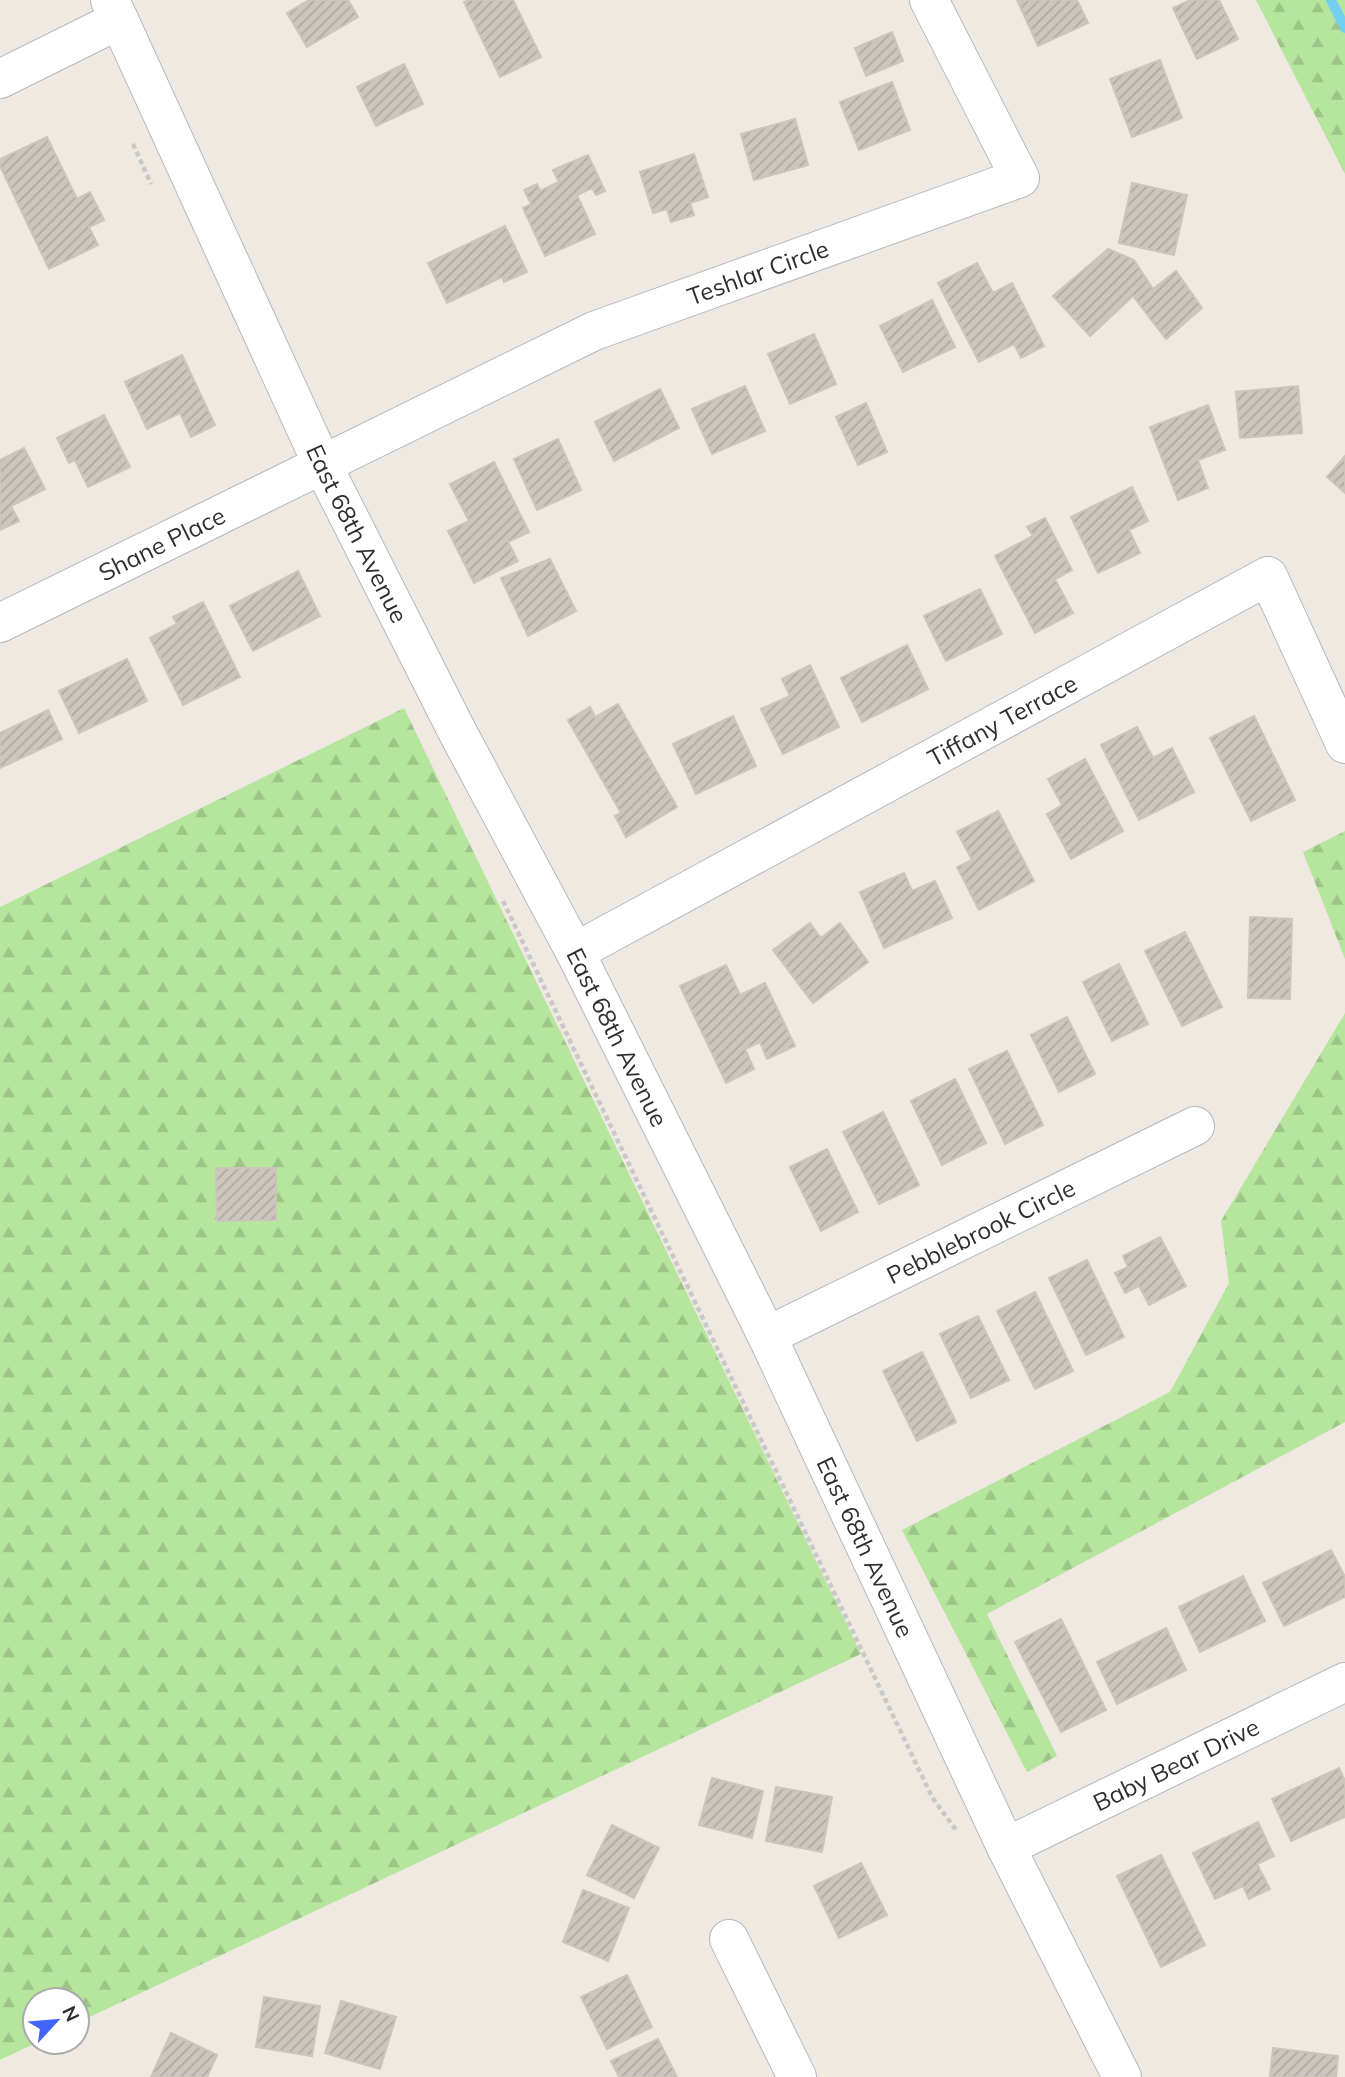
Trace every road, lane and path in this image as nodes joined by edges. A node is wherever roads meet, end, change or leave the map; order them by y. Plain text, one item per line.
1 (929, 0) edge
2 (114, 10) edge
3 (0, 79) edge
4 (130, 135) dead end
5 (156, 194) dead end
6 (322, 464) junction
7 (0, 623) edge
8 (1345, 744) edge
9 (499, 891) dead end
10 (575, 952) junction
11 (1195, 1126) dead end
12 (767, 1336) junction
13 (1345, 1682) edge
14 (961, 1838) dead end
15 (1006, 1846) junction
16 (729, 1939) dead end
17 (1115, 2075) edge
18 (797, 2077) edge

1 - 6 street, Teshlar Circle
2 - 3 street
2 - 6 street, East 68th Avenue
4 - 5 path
6 - 7 street, Shane Place
6 - 10 street, East 68th Avenue
8 - 10 street, Tiffany Terrace
9 - 14 path
10 - 12 street, East 68th Avenue
11 - 12 street, Pebblebrook Circle
12 - 15 street, East 68th Avenue
13 - 15 street, Baby Bear Drive
15 - 17 street, East 68th Avenue
16 - 18 street

